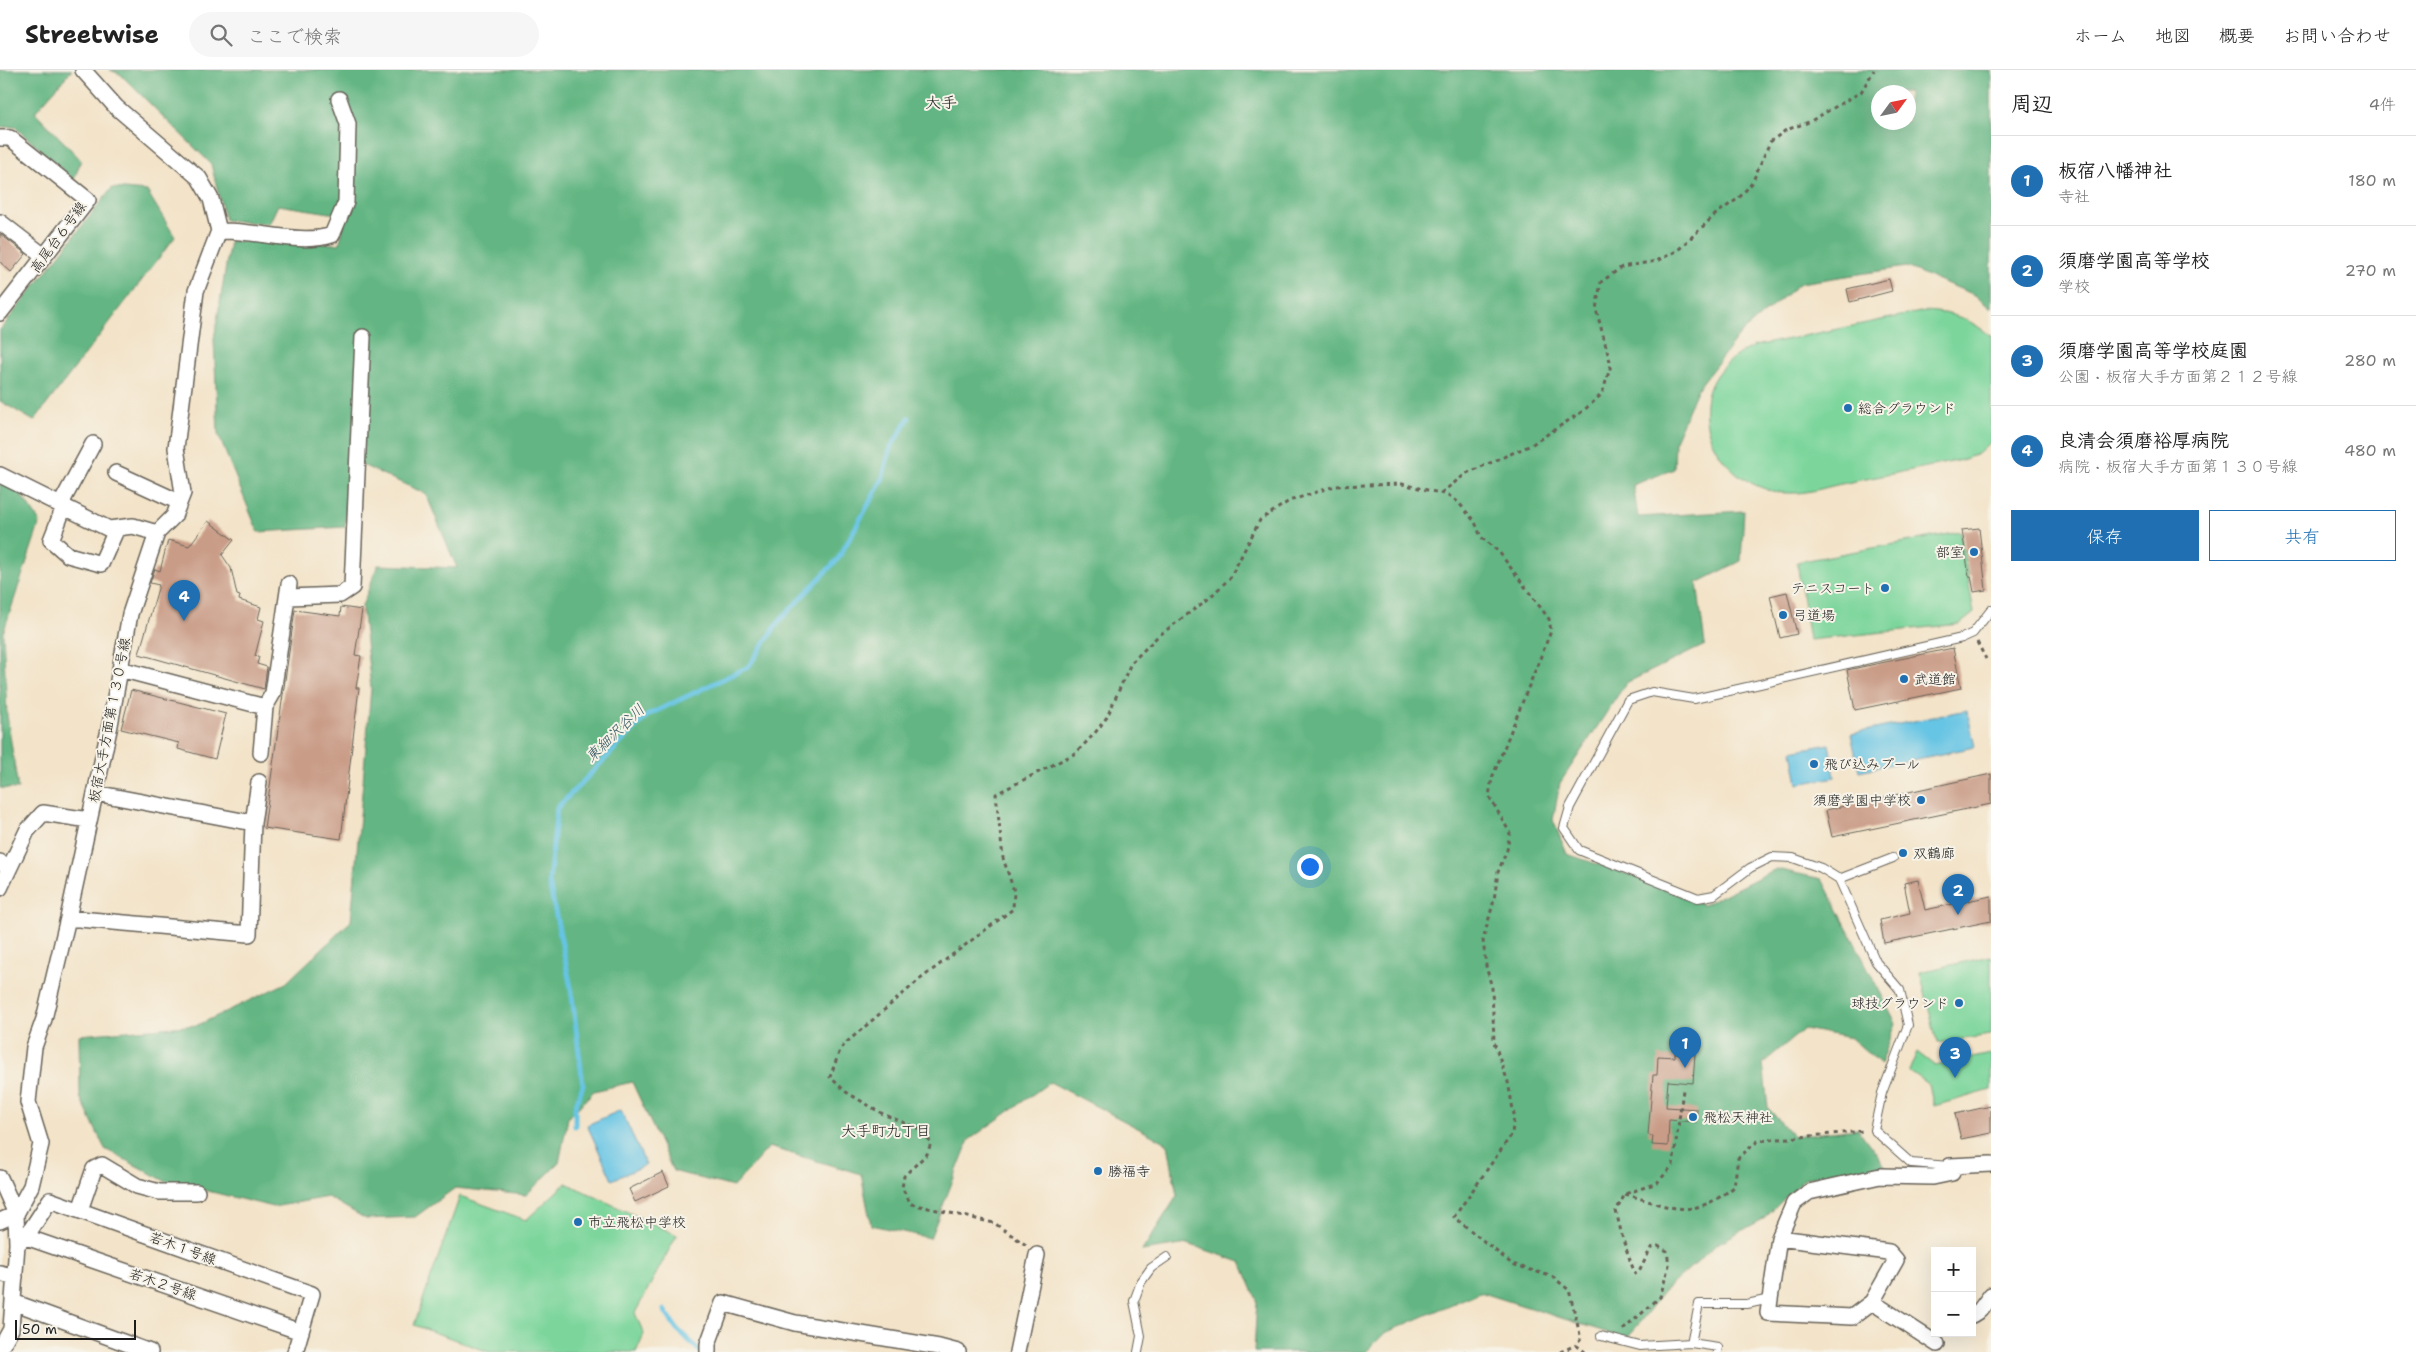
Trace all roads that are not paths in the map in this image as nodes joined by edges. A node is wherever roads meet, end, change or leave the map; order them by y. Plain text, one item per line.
1 (83, 70) edge
2 (339, 99) dead end
3 (0, 138) edge
4 (0, 222) edge
5 (219, 231) junction
6 (44, 256) junction
7 (0, 312) edge
8 (362, 337) dead end
9 (93, 444) dead end
10 (116, 473) dead end
11 (0, 475) edge
12 (179, 502) junction
13 (62, 506) junction
14 (117, 528) junction
15 (157, 533) junction
16 (1991, 610) edge
17 (120, 669) junction
18 (265, 707) junction
19 (261, 753) dead end
20 (259, 782) dead end
21 (95, 793) junction
22 (89, 820) junction
23 (253, 823) junction
24 (1893, 858) dead end
25 (1839, 879) junction
26 (0, 888) edge
27 (68, 918) junction
28 (1991, 1164) edge
29 (1950, 1166) junction
30 (0, 1178) edge
31 (197, 1192) dead end
32 (80, 1210) junction
33 (16, 1214) junction
34 (0, 1221) edge
35 (1779, 1238) junction
36 (22, 1240) junction
37 (1037, 1255) road end
38 (1166, 1257) dead end
39 (0, 1273) edge
40 (15, 1277) junction
41 (1991, 1295) edge
42 (1770, 1299) junction
43 (13, 1302) junction
44 (1872, 1302) junction
45 (1976, 1312) edge
46 (301, 1332) junction
47 (1602, 1336) road end
48 (1691, 1343) junction
49 (1939, 1343) edge
50 (0, 1349) edge
51 (150, 1352) edge
52 (295, 1352) edge
53 (708, 1352) edge
54 (958, 1352) edge
55 (1017, 1352) edge
56 (1138, 1352) edge
57 (1717, 1352) edge

1 - 5 street
2 - 5 street
3 - 6 street, 高尾台６号線
4 - 6 street
5 - 12 street, 板宿大手方面第１３０号線
6 - 7 street, 高尾台６号線
8 - 18 street
9 - 13 street
10 - 12 street
11 - 13 street
12 - 15 street, 板宿大手方面第１３０号線
13 - 14 street
13 - 14 street
14 - 15 street
15 - 17 street, 板宿大手方面第１３０号線
16 - 25 lane
17 - 18 street
17 - 21 street, 板宿大手方面第１３０号線
18 - 19 street
20 - 23 street
21 - 22 street, 板宿大手方面第１３０号線
21 - 23 street
22 - 26 street
22 - 27 street, 板宿大手方面第１３０号線
23 - 27 street
24 - 25 lane
25 - 29 lane
27 - 33 street, 板宿大手方面第１３０号線
28 - 29 street
29 - 35 street
30 - 33 street
31 - 32 street
32 - 36 street, 若木１号線
32 - 46 street, 若木１号線
33 - 34 street
33 - 36 street
35 - 42 street
35 - 44 street
36 - 40 street
36 - 46 street, 若木２号線
37 - 55 street
38 - 56 lane
39 - 40 street
40 - 43 street
41 - 45 street
42 - 44 street
42 - 48 lane
43 - 50 street
43 - 51 street
44 - 49 street
46 - 52 street, 若木１号線
47 - 48 lane
48 - 57 lane
53 - 54 street

